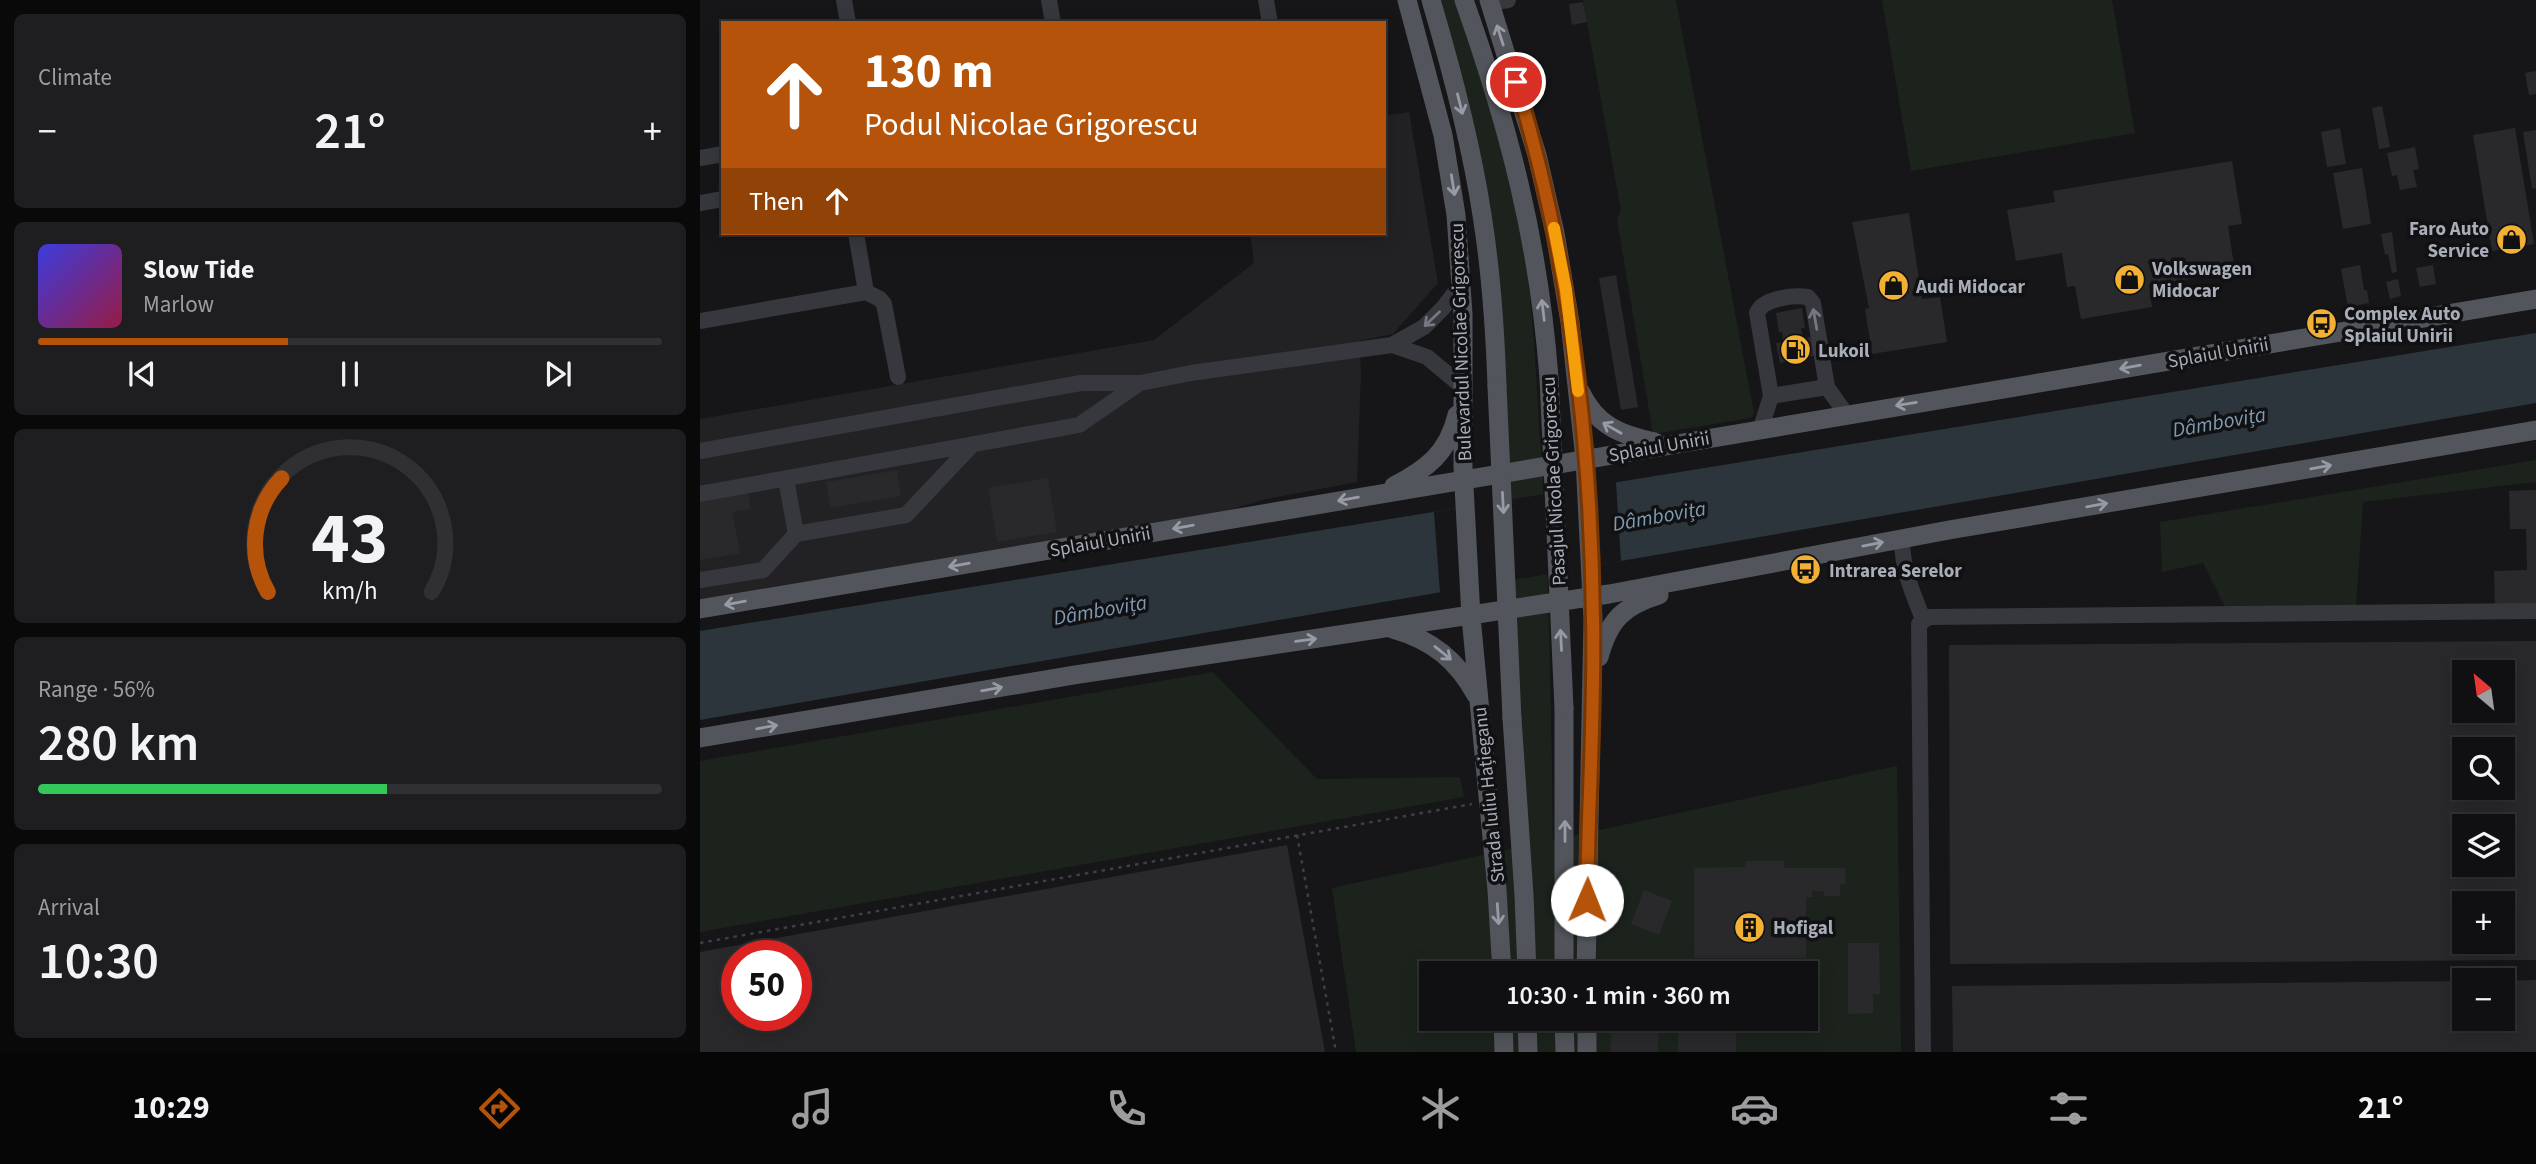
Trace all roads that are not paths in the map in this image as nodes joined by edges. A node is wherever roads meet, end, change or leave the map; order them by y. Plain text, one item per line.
1 (845, 0) edge
2 (1049, 0) edge
3 (1266, 0) edge
4 (1407, 0) edge
5 (1431, 0) edge
6 (1465, 0) edge
7 (1496, 1) edge
8 (848, 21) edge
9 (1053, 21) edge
10 (1270, 21) edge
11 (721, 154) edge
12 (700, 158) edge
13 (721, 199) edge
14 (700, 203) edge
15 (856, 235) edge
16 (1462, 283) junction
17 (866, 292) junction
18 (2536, 299) edge
19 (700, 321) edge
20 (1392, 345) junction
21 (898, 377) dead end
22 (1140, 383) junction
23 (1577, 384) junction
24 (1463, 387) junction
25 (1827, 387) junction
26 (1771, 396) junction
27 (1846, 414) junction
28 (1760, 428) junction
29 (2536, 430) edge
30 (973, 444) junction
31 (1667, 444) junction
32 (700, 452) edge
33 (1585, 459) junction
34 (786, 479) junction
35 (1464, 479) junction
36 (1382, 493) junction
37 (700, 494) edge
38 (796, 534) junction
39 (1902, 539) junction
40 (1710, 576) junction
41 (700, 580) edge
42 (1593, 597) junction
43 (700, 609) edge
44 (2536, 611) edge
45 (1471, 617) junction
46 (1923, 619) junction
47 (1389, 628) junction
48 (1593, 678) junction
49 (1478, 699) junction
50 (700, 738) edge
51 (1501, 961) edge
52 (1527, 961) edge
53 (1564, 961) edge
54 (1586, 961) edge
55 (1503, 1031) edge
56 (1527, 1031) edge
57 (1564, 1031) edge
58 (1587, 1031) edge
59 (1504, 1052) edge
60 (1528, 1052) edge
61 (1565, 1052) edge
62 (1587, 1052) edge
63 (1923, 1052) edge

1 - 8 lane
2 - 9 lane
3 - 10 lane
4 -> 16 main road, Bulevardul Nicolae Grigorescu
5 -> 52 main road, bridge
53 -> 6 main road, Pasajul Nicolae Grigorescu, bridge
23 -> 7 main road
11 - 12 lane
13 - 14 lane
15 - 17 lane
16 -> 20 lane
16 - 24 main road, Bulevardul Nicolae Grigorescu
17 - 19 lane
17 - 21 lane
18 -> 27 main road, Splaiul Unirii
20 - 22 lane
20 - 24 lane
22 - 30 lane
22 - 32 lane
31 -> 23 main road
23 - 33 main road
24 - 35 main road, Bulevardul Nicolae Grigorescu
24 - 36 main road
25 - 26 lane
25 -> 26 lane
25 - 27 lane
26 - 28 lane
27 - 28 main road, Splaiul Unirii
28 - 31 main road, Splaiul Unirii
39 -> 29 main road
30 - 34 lane
30 - 38 lane
31 - 33 main road, Splaiul Unirii
33 - 35 main road, Splaiul Unirii
33 - 42 main road
34 - 37 lane
34 - 38 lane
35 - 36 main road, Splaiul Unirii
35 - 45 main road, Bulevardul Nicolae Grigorescu
36 -> 43 main road, Splaiul Unirii
38 - 41 lane
40 -> 39 main road
39 - 46 lane
40 - 42 main road
40 - 48 main road
42 - 45 main road
42 - 48 main road
44 - 46 lane
45 - 47 main road
45 - 49 main road, Strada Iuliu Hațieganu
46 - 63 lane
47 -> 49 main road
50 -> 47 main road
48 - 54 main road
49 -> 51 main road, Strada Iuliu Hațieganu
55 - 59 main road
56 - 60 main road
57 - 61 main road
58 - 62 main road

